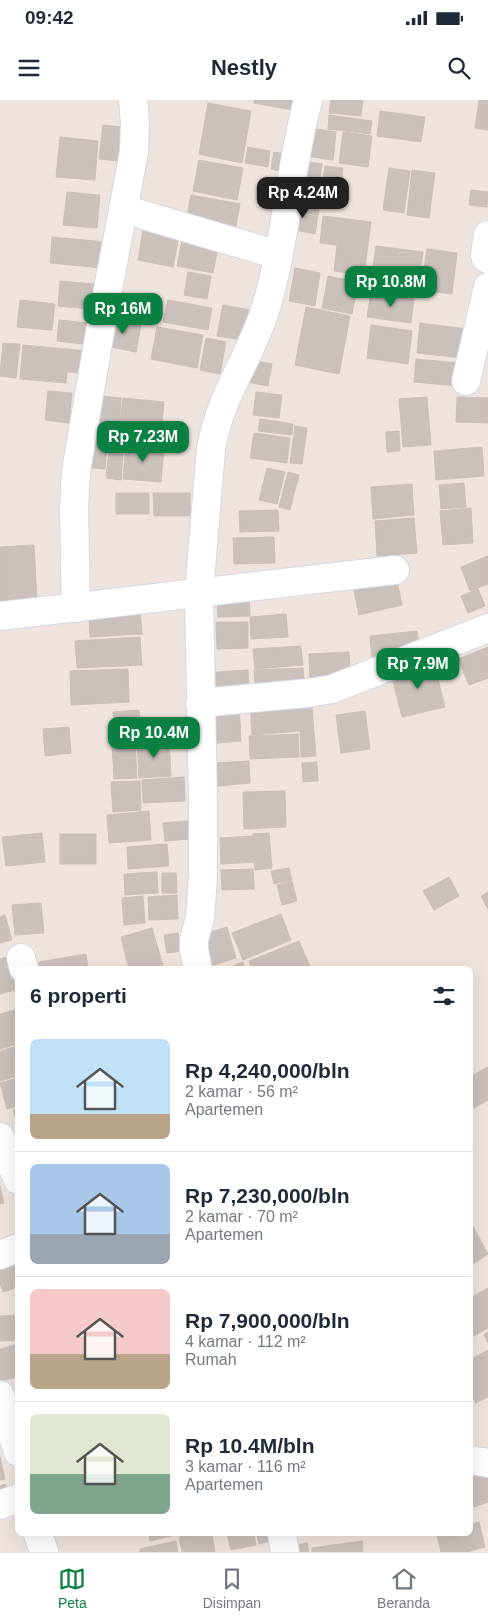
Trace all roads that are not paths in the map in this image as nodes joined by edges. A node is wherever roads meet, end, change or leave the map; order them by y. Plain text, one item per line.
1 (133, 100) edge
2 (308, 100) edge
3 (123, 209) junction
4 (488, 235) edge
5 (278, 255) junction
6 (488, 259) edge
7 (488, 287) edge
8 (466, 381) dead end
9 (395, 570) dead end
10 (199, 592) junction
11 (76, 608) junction
12 (0, 616) edge
13 (488, 628) edge
14 (200, 703) junction
15 (197, 966) edge
16 (6, 1138) edge
17 (15, 1170) edge
18 (15, 1249) edge
19 (0, 1255) edge
20 (0, 1395) edge
21 (15, 1442) edge
22 (473, 1460) edge
23 (488, 1463) edge
24 (15, 1499) edge
25 (0, 1505) edge
26 (39, 1536) edge
27 (282, 1536) edge
28 (44, 1552) edge
29 (285, 1552) edge

1 - 3 street
2 - 5 street
3 - 5 street
3 - 11 street
4 - 6 street
5 - 10 street
7 - 8 street
9 - 10 street
10 - 11 street
10 - 14 street
11 - 12 street
13 - 14 street
14 - 15 street
16 - 17 street
18 - 19 street
20 - 21 street
22 - 23 street
24 - 25 street
26 - 28 street
27 - 29 street

